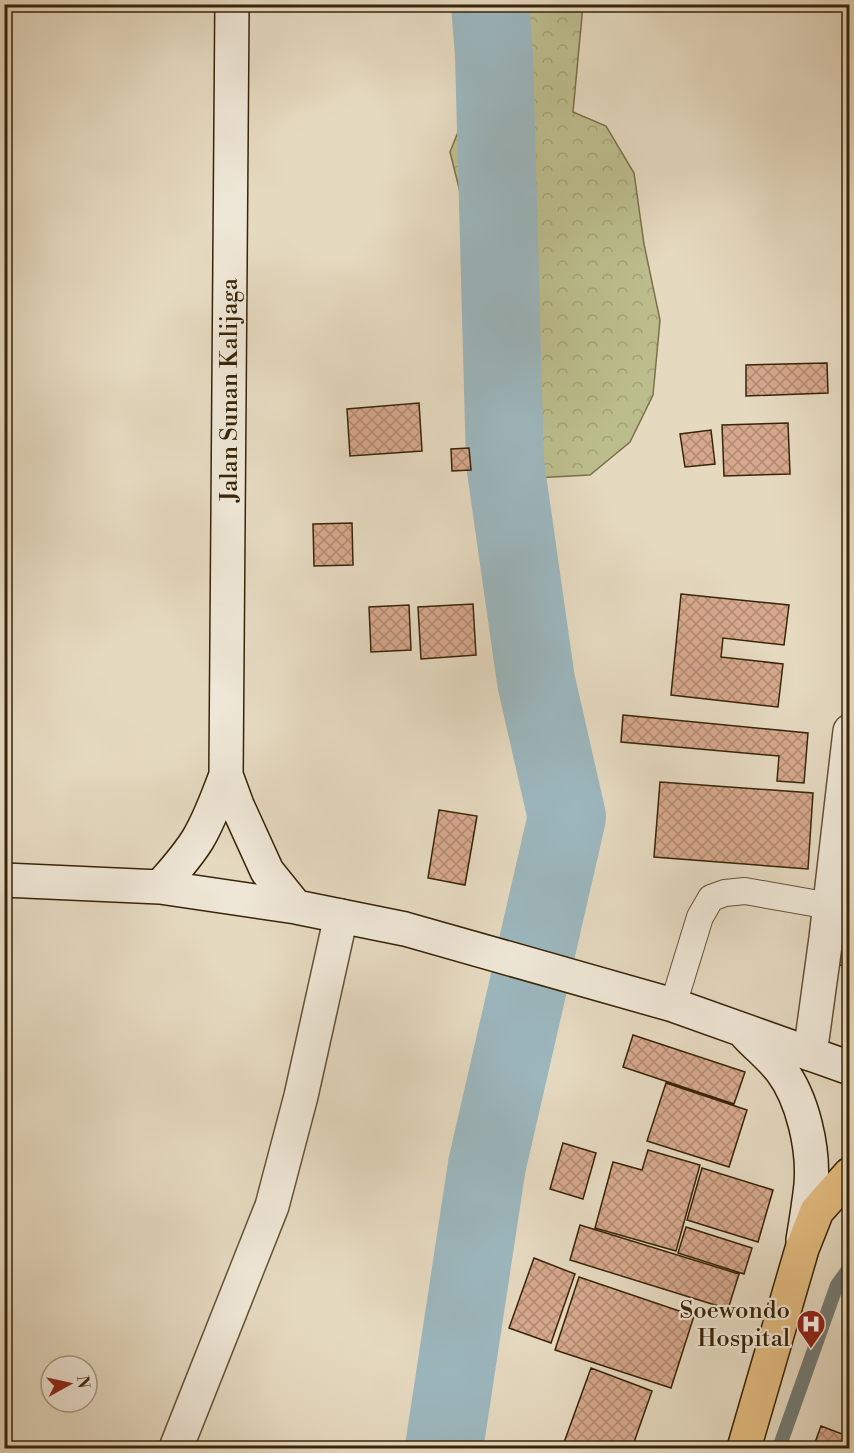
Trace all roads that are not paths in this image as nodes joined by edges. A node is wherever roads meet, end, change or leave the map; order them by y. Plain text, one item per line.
1 (232, 4) edge
2 (849, 731) edge
3 (226, 774) junction
4 (4, 880) edge
5 (160, 887) junction
6 (830, 906) junction
7 (296, 907) junction
8 (341, 916) junction
9 (673, 1005) junction
10 (740, 1028) junction
11 (810, 1054) junction
12 (849, 1068) edge
13 (849, 1174) edge
14 (802, 1249) junction
15 (176, 1449) edge
16 (744, 1449) edge

1 - 3 main road, Jalan Sunan Kalijaga
2 - 6 main road
3 - 5 main road, Jalan Sunan Kalijaga
3 - 7 main road, Jalan Sunan Kalijaga
4 - 5 main road
5 - 7 main road
6 - 9 lane
6 - 11 main road
7 - 8 main road
8 - 9 main road
8 - 15 main road
9 - 10 main road
10 - 11 main road
10 - 14 main road
11 - 12 main road
13 - 14 main road
14 - 16 main road

